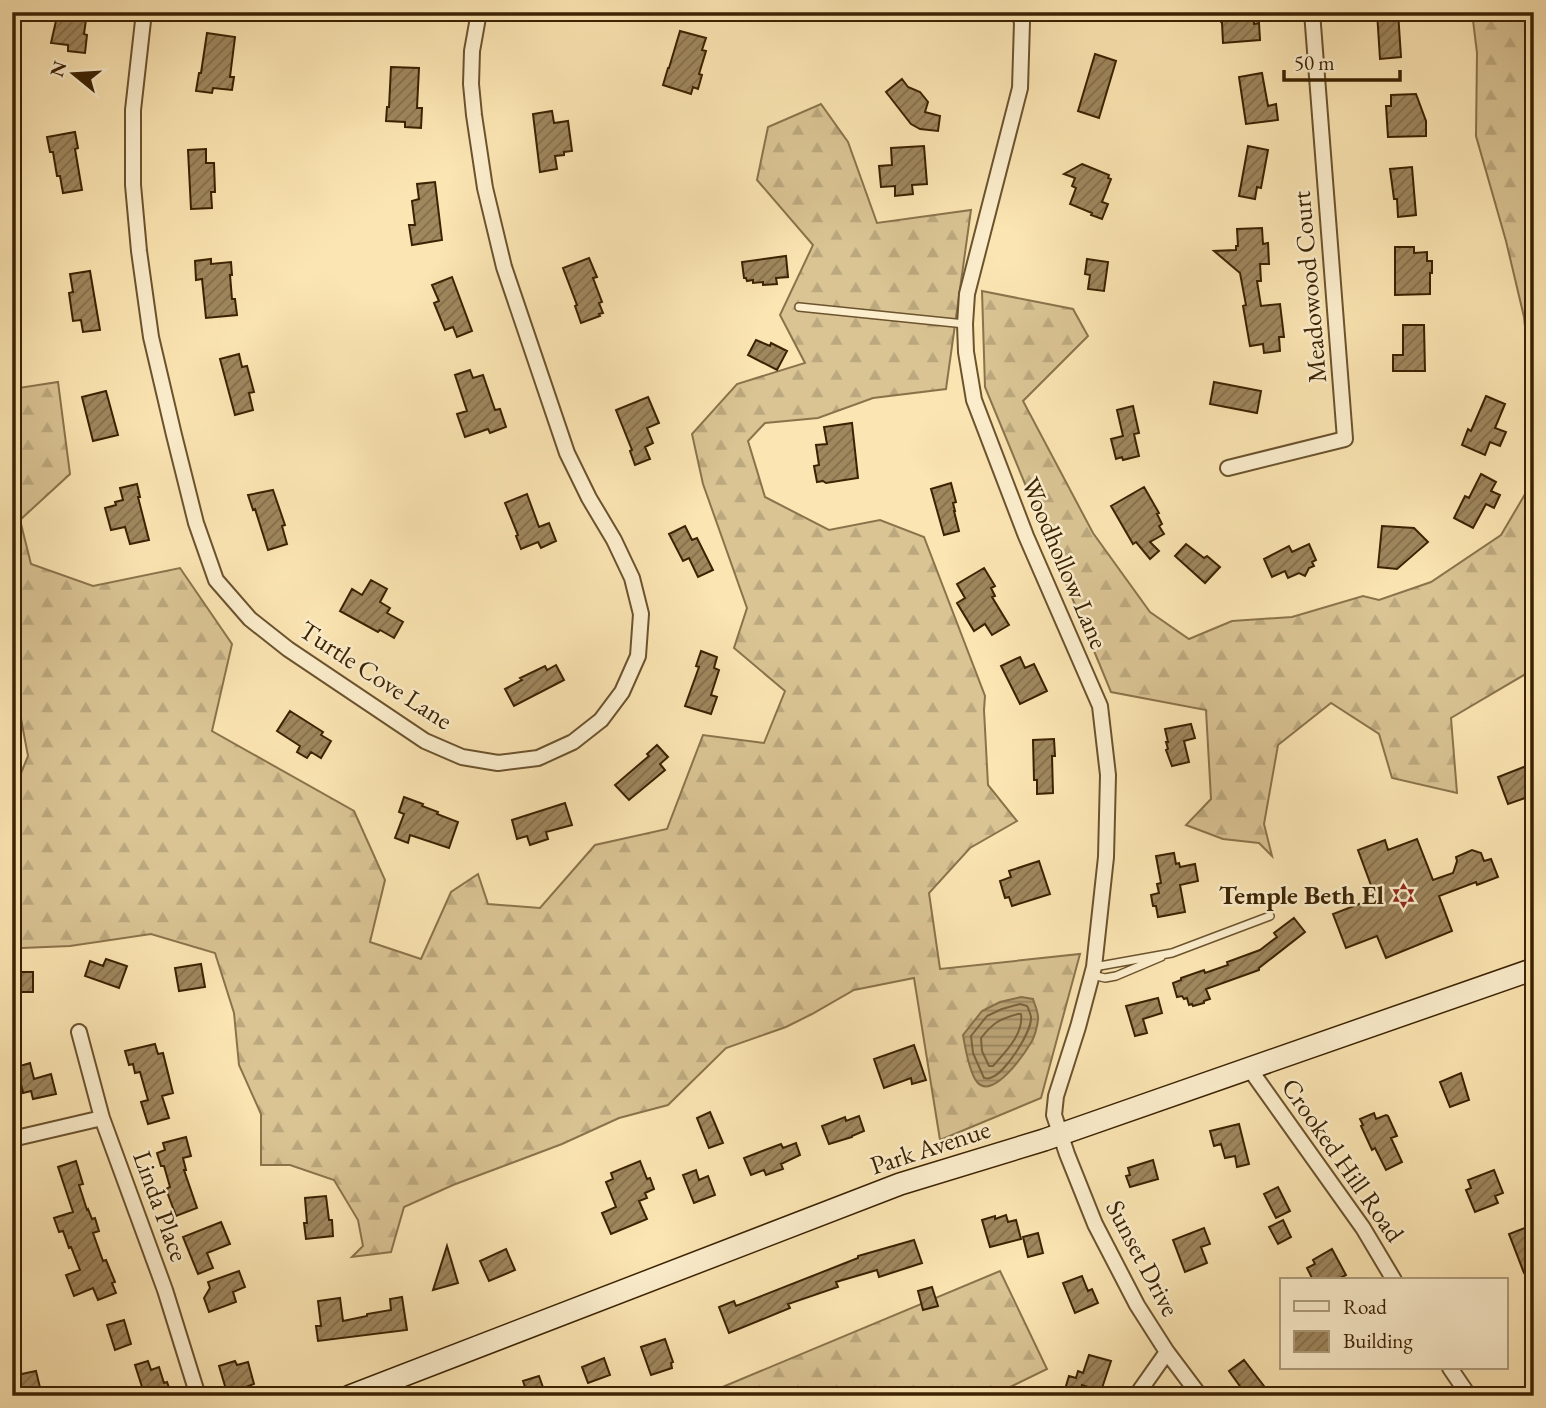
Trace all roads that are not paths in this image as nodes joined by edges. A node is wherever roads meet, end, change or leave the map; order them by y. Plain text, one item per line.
1 (144, 12) edge
2 (480, 12) edge
3 (1018, 12) edge
4 (1311, 12) edge
5 (799, 307) dead end
6 (965, 324) junction
7 (1228, 468) dead end
8 (1270, 916) dead end
9 (1172, 953) junction
10 (1534, 969) edge
11 (1093, 971) junction
12 (79, 1032) dead end
13 (1249, 1068) junction
14 (102, 1118) junction
15 (1060, 1134) junction
16 (12, 1139) edge
17 (1393, 1278) edge
18 (1167, 1352) junction
19 (1451, 1370) edge
20 (198, 1396) edge
21 (350, 1396) edge
22 (1136, 1396) edge
23 (1200, 1396) edge
24 (1469, 1396) edge

1 - 2 street, Turtle Cove Lane
3 - 6 street, Woodhollow Lane
4 - 7 street, Meadowood Court
5 - 6 lane
6 - 11 street, Woodhollow Lane
8 - 9 lane
9 - 11 lane
9 - 11 lane
10 - 13 main road, Park Avenue
11 - 15 street, Woodhollow Lane
12 - 14 street, Linda Place
13 - 15 main road, Park Avenue
13 - 17 street, Crooked Hill Road
14 - 16 street
14 - 20 street, Linda Place
15 - 18 street, Sunset Drive
15 - 21 main road, Park Avenue
18 - 22 street
18 - 23 street, Sunset Drive
19 - 24 street

